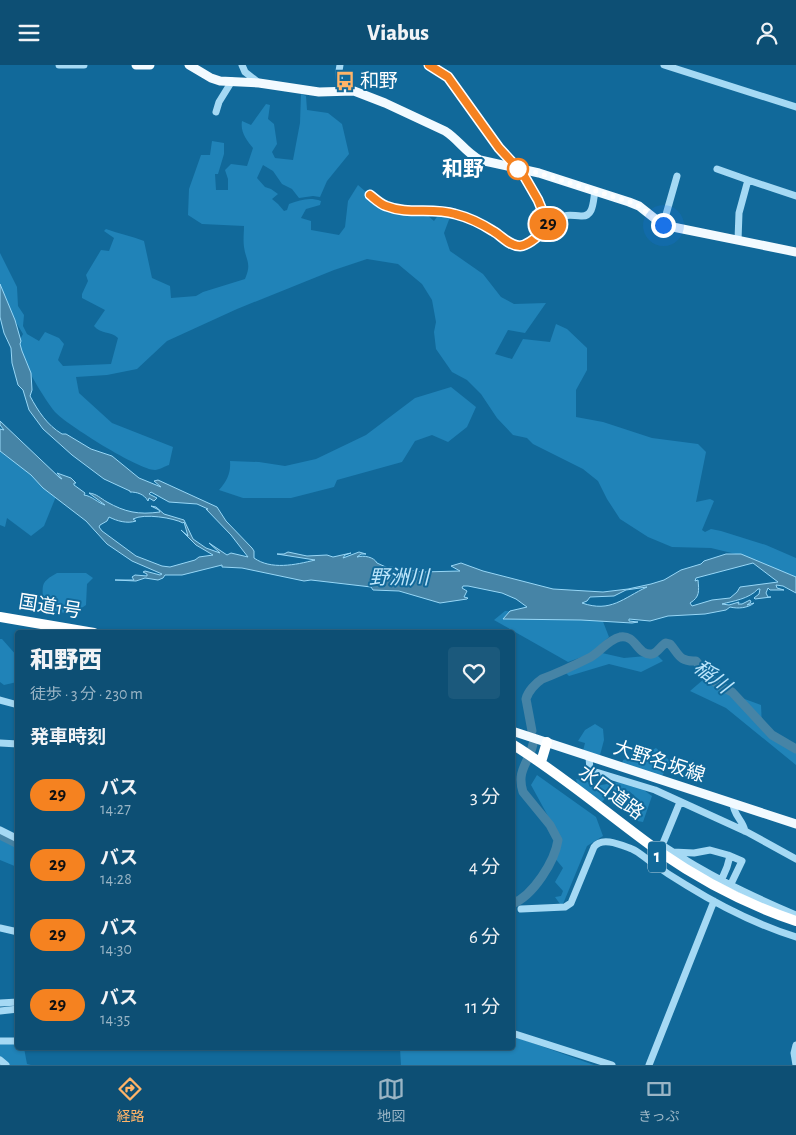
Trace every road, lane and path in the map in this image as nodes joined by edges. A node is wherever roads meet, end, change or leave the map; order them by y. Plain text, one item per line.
1 (59, 65) edge
2 (84, 65) edge
3 (136, 65) edge
4 (150, 65) edge
5 (189, 65) edge
6 (242, 65) edge
7 (340, 65) edge
8 (429, 65) edge
9 (664, 65) edge
10 (232, 81) junction
11 (259, 83) junction
12 (340, 91) junction
13 (796, 107) edge
14 (216, 111) dead end
15 (518, 169) junction
16 (717, 169) dead end
17 (677, 176) dead end
18 (748, 180) junction
19 (595, 191) junction
20 (370, 195) dead end
21 (796, 196) edge
22 (663, 225) junction
23 (549, 227) junction
24 (738, 240) junction
25 (796, 252) edge
26 (0, 617) edge
27 (76, 630) edge
28 (0, 700) edge
29 (15, 704) edge
30 (515, 732) edge
31 (546, 742) junction
32 (0, 743) edge
33 (15, 744) edge
34 (515, 746) edge
35 (515, 752) edge
36 (590, 757) junction
37 (530, 758) junction
38 (680, 802) junction
39 (733, 803) junction
40 (796, 823) edge
41 (0, 830) edge
42 (745, 831) junction
43 (15, 838) edge
44 (672, 852) junction
45 (730, 855) junction
46 (796, 859) edge
47 (721, 881) junction
48 (730, 886) junction
49 (714, 901) junction
50 (521, 909) dead end
51 (796, 915) edge
52 (796, 921) edge
53 (0, 929) edge
54 (796, 929) edge
55 (15, 932) edge
56 (796, 937) edge
57 (15, 1002) edge
58 (0, 1003) edge
59 (15, 1009) edge
60 (0, 1011) edge
61 (515, 1034) edge
62 (0, 1041) edge
63 (15, 1041) edge
64 (796, 1045) edge
65 (0, 1060) edge
66 (6, 1065) edge
67 (612, 1065) edge
68 (649, 1065) edge
69 (796, 1065) edge

1 - 2 street
3 - 4 main road
5 - 10 main road
6 - 11 street
7 - 12 street
8 - 15 street
9 - 13 street
10 - 11 main road
10 - 14 street
11 - 12 main road
12 - 15 main road
15 - 19 main road
15 - 23 street
16 - 18 street
17 - 22 street
18 - 21 street
18 - 24 street
19 - 22 main road
19 - 23 street
20 - 23 street
22 - 24 main road
24 - 25 main road
26 - 27 highway, 国道1号
28 - 29 street
30 - 31 main road, 大野名坂線
31 - 36 main road, 大野名坂線
31 - 37 highway
32 - 33 street
34 - 37 highway, 水口道路 / 1
35 - 37 highway, 水口道路 / 1
36 - 38 street
36 - 39 main road, 大野名坂線
37 - 52 highway, 水口道路 / 1
37 - 54 highway, 水口道路 / 1
38 - 42 street
38 - 44 street
39 - 40 main road, 大野名坂線
39 - 42 street
41 - 43 street
42 - 46 street
44 - 45 street
44 - 47 street
45 - 47 street
45 - 48 street
47 - 48 street
48 - 51 street
49 - 50 street
49 - 56 street
49 - 68 street
53 - 55 street
57 - 58 street
59 - 60 street
61 - 67 street
62 - 63 street
64 - 69 street
65 - 66 street

